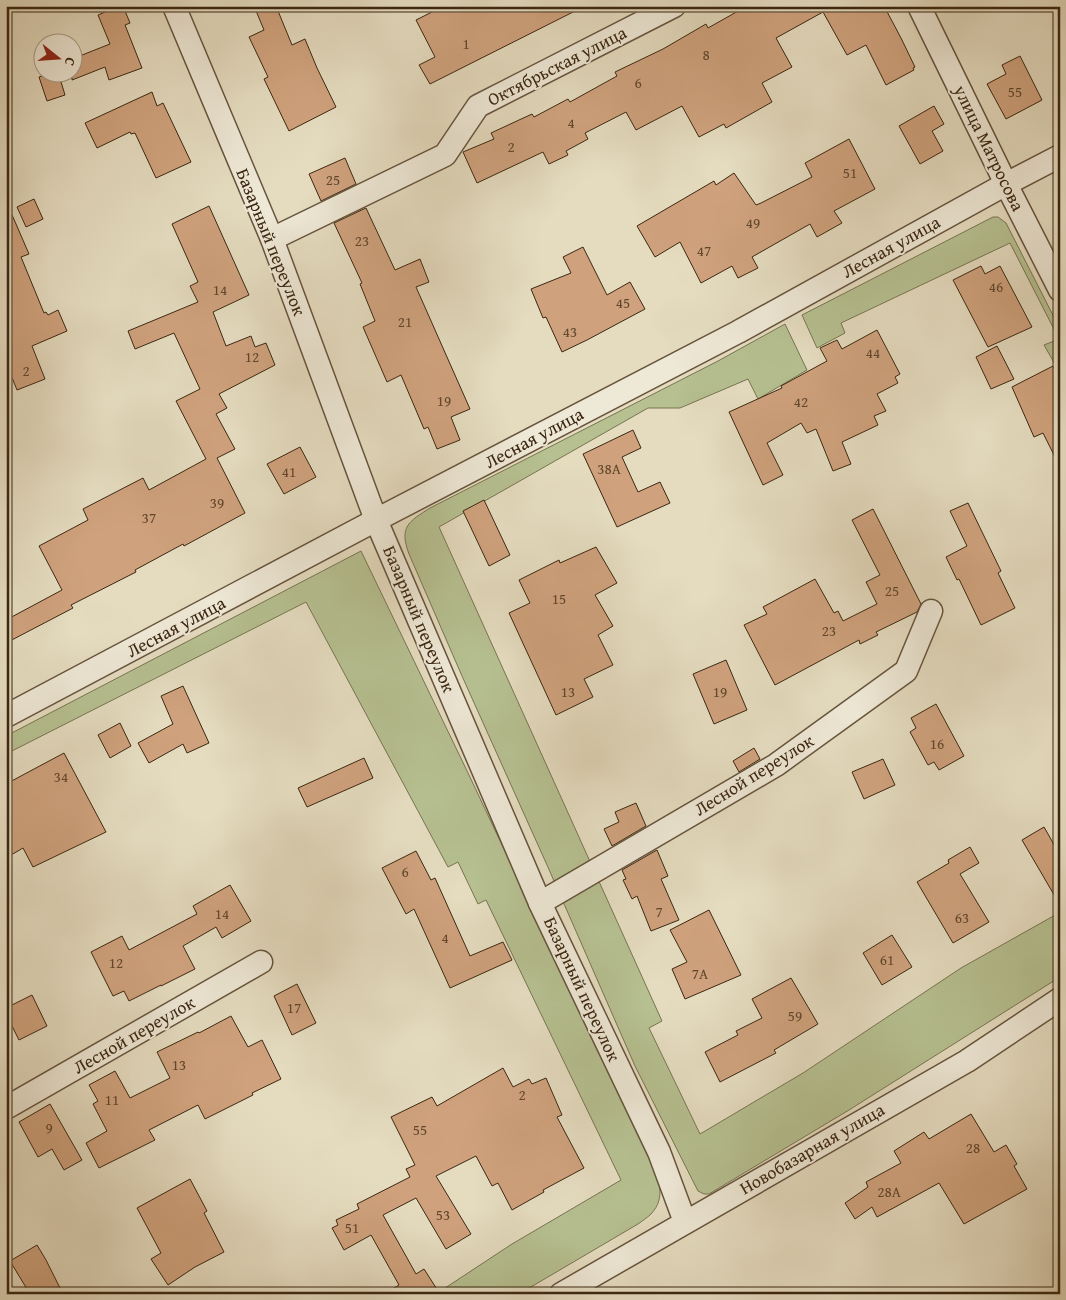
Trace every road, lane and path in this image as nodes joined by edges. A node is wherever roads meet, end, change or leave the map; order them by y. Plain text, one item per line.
1 (174, 6) edge
2 (674, 6) edge
3 (920, 6) edge
4 (1060, 156) edge
5 (1006, 184) junction
6 (272, 239) junction
7 (1060, 290) edge
8 (376, 520) junction
9 (931, 610) dead end
10 (6, 716) edge
11 (540, 903) junction
12 (262, 962) dead end
13 (1060, 999) edge
14 (6, 1108) edge
15 (686, 1222) junction
16 (561, 1294) edge

1 - 6 street, Базарный переулок
2 - 6 street, Октябрьская улица
3 - 5 street, улица Матросова
4 - 5 street, Лесная улица
5 - 7 street, улица Матросова
5 - 8 street, Лесная улица
6 - 8 street, Базарный переулок
8 - 10 street, Лесная улица
8 - 11 street, Базарный переулок
9 - 11 street, Лесной переулок
11 - 15 street, Базарный переулок
12 - 14 street, Лесной переулок
13 - 15 street, Новобазарная улица
15 - 16 street, Новобазарная улица

